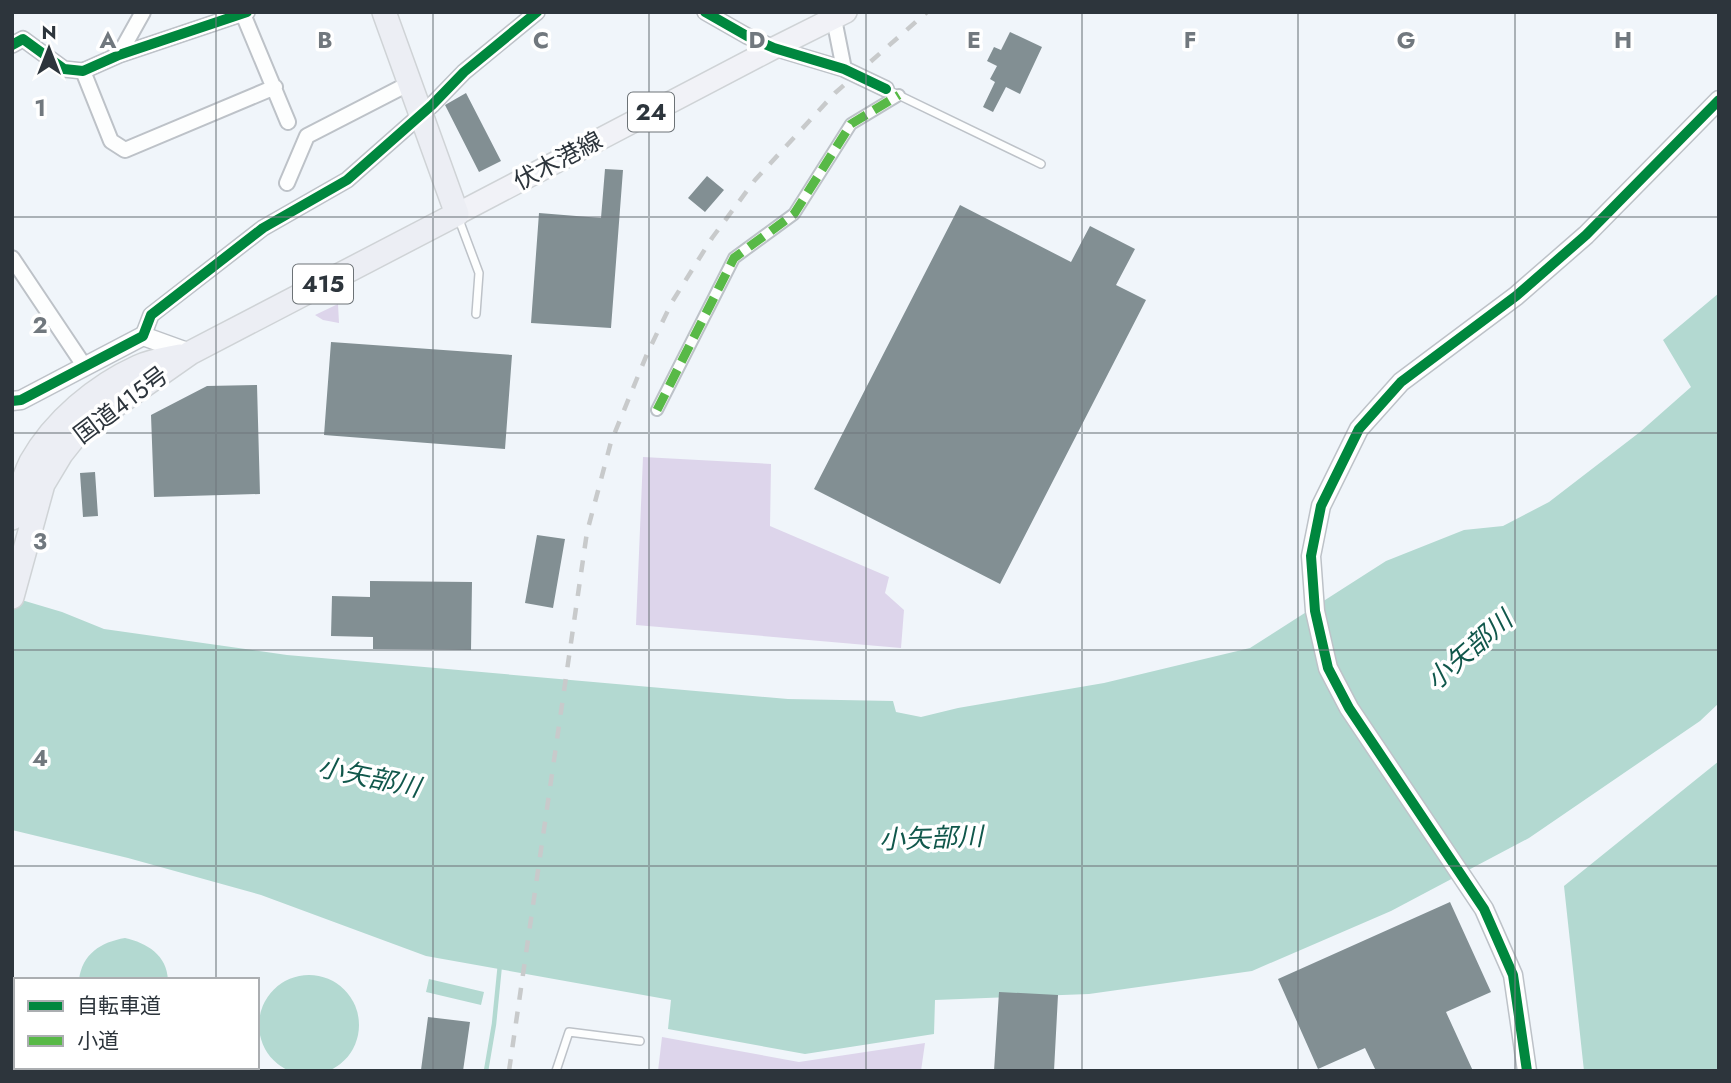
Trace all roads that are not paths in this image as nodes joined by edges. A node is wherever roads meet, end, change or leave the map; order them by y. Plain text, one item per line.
1 (142, 12) edge
2 (384, 12) edge
3 (537, 12) edge
4 (705, 12) edge
5 (245, 13) edge
6 (840, 16) edge
7 (16, 39) edge
8 (774, 48) junction
9 (119, 55) junction
10 (844, 69) junction
11 (83, 71) junction
12 (410, 83) junction
13 (275, 87) junction
14 (893, 92) junction
15 (1719, 100) edge
16 (421, 115) junction
17 (288, 122) dead end
18 (1041, 164) dead end
19 (287, 183) dead end
20 (457, 214) junction
21 (12, 258) edge
22 (476, 314) dead end
23 (143, 336) junction
24 (190, 353) junction
25 (85, 367) junction
26 (12, 401) edge
27 (657, 410) dead end
28 (26, 484) edge
29 (12, 518) edge
30 (12, 597) edge
31 (640, 1041) dead end
32 (556, 1071) edge
33 (1527, 1071) edge

1 - 9 street
2 - 12 highway
3 - 16 street
4 - 8 street
5 - 9 street
5 - 13 street
6 - 8 main road, 伏木港線 / 24
6 - 10 street
7 - 11 street
8 - 10 street
8 - 20 main road, 伏木港線 / 24
9 - 11 street
10 - 14 street
11 - 13 street
12 - 16 highway
12 - 19 street
13 - 17 street
14 - 18 lane
14 - 27 street
15 - 33 street
16 - 20 highway
16 - 23 street
20 - 22 lane
20 - 24 highway, 国道415号 / 415
21 - 25 street
23 - 24 street
23 - 25 street
24 - 28 highway, 国道415号 / 415
25 - 26 street
28 - 29 highway, 国道415号 / 415
28 - 30 highway, 国道415号 / 415
31 - 32 lane

